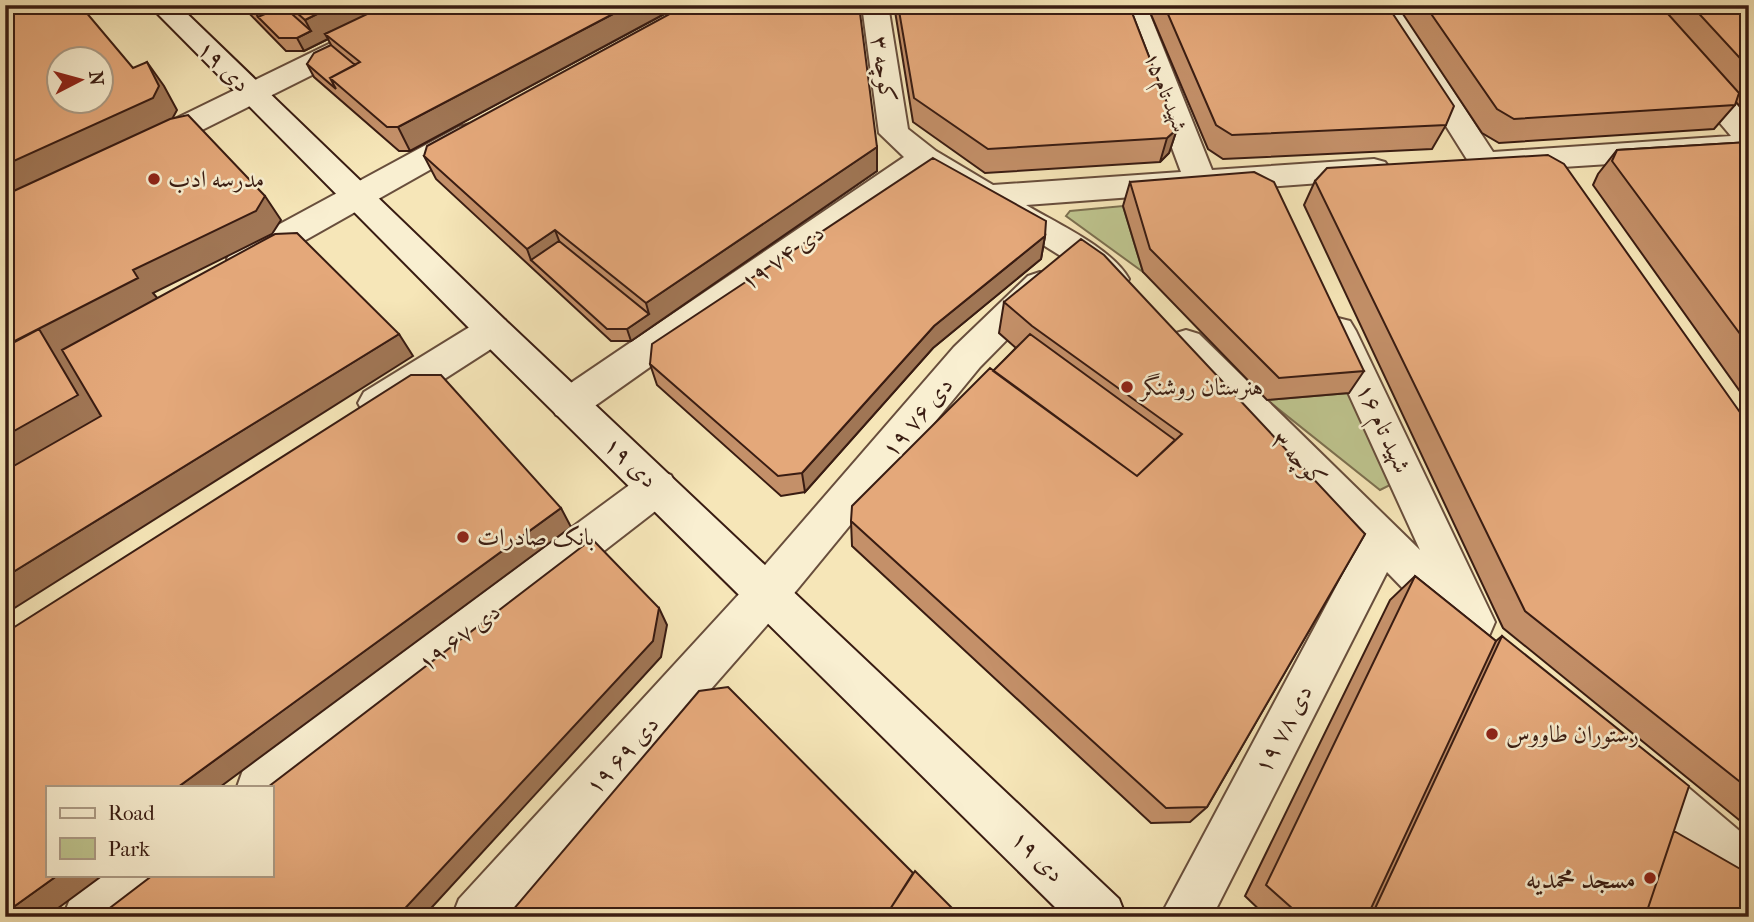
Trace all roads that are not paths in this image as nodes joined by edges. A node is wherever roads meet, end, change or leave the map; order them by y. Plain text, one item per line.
1 (162, 5) edge
2 (431, 5) edge
3 (875, 5) edge
4 (1132, 5) edge
5 (1383, 5) edge
6 (1633, 5) edge
7 (253, 94) junction
8 (499, 117) edge
9 (1749, 137) edge
10 (1749, 145) edge
11 (925, 158) junction
12 (117, 159) edge
13 (1552, 159) junction
14 (1402, 167) edge
15 (1265, 176) junction
16 (1200, 180) junction
17 (1577, 192) edge
18 (357, 196) junction
19 (992, 196) junction
20 (1283, 214) edge
21 (1076, 250) junction
22 (211, 277) edge
23 (1325, 302) edge
24 (493, 330) junction
25 (569, 404) junction
26 (342, 425) edge
27 (657, 487) junction
28 (1381, 542) junction
29 (768, 594) junction
30 (1490, 647) joint
31 (1611, 752) edge
32 (261, 786) edge
33 (1749, 870) edge
34 (143, 876) edge
35 (89, 917) edge
36 (477, 917) edge
37 (1101, 917) edge
38 (1185, 917) edge

1 - 7 street, ۱۹ دی
2 - 7 street
3 - 11 street, کوچه ۳
4 - 16 street, شهید تام ۱۵
5 - 13 street
6 - 9 street
7 - 12 street
7 - 18 street, ۱۹ دی
8 - 18 street
10 - 13 street
11 - 19 street, کوچه ۳
11 - 25 street, ۱۹ دی ۷۴
13 - 17 street
14 - 15 street
15 - 16 street
15 - 20 street
16 - 19 street
18 - 22 street
18 - 24 street, ۱۹ دی
19 - 21 street, کوچه ۳
21 - 28 street, کوچه ۳
21 - 29 street, ۱۹ دی ۷۶
23 - 30 street, شهید تام ۱۶
24 - 25 street, ۱۹ دی
24 - 26 street
25 - 27 street, ۱۹ دی
27 - 29 street, ۱۹ دی
27 - 32 street, ۱۹ دی ۶۷
28 - 30 street, کوچه ۳
28 - 38 street, ۱۹ دی ۷۸
29 - 36 street, ۱۹ دی ۶۹
29 - 37 street, ۱۹ دی
31 - 33 street
34 - 35 street

